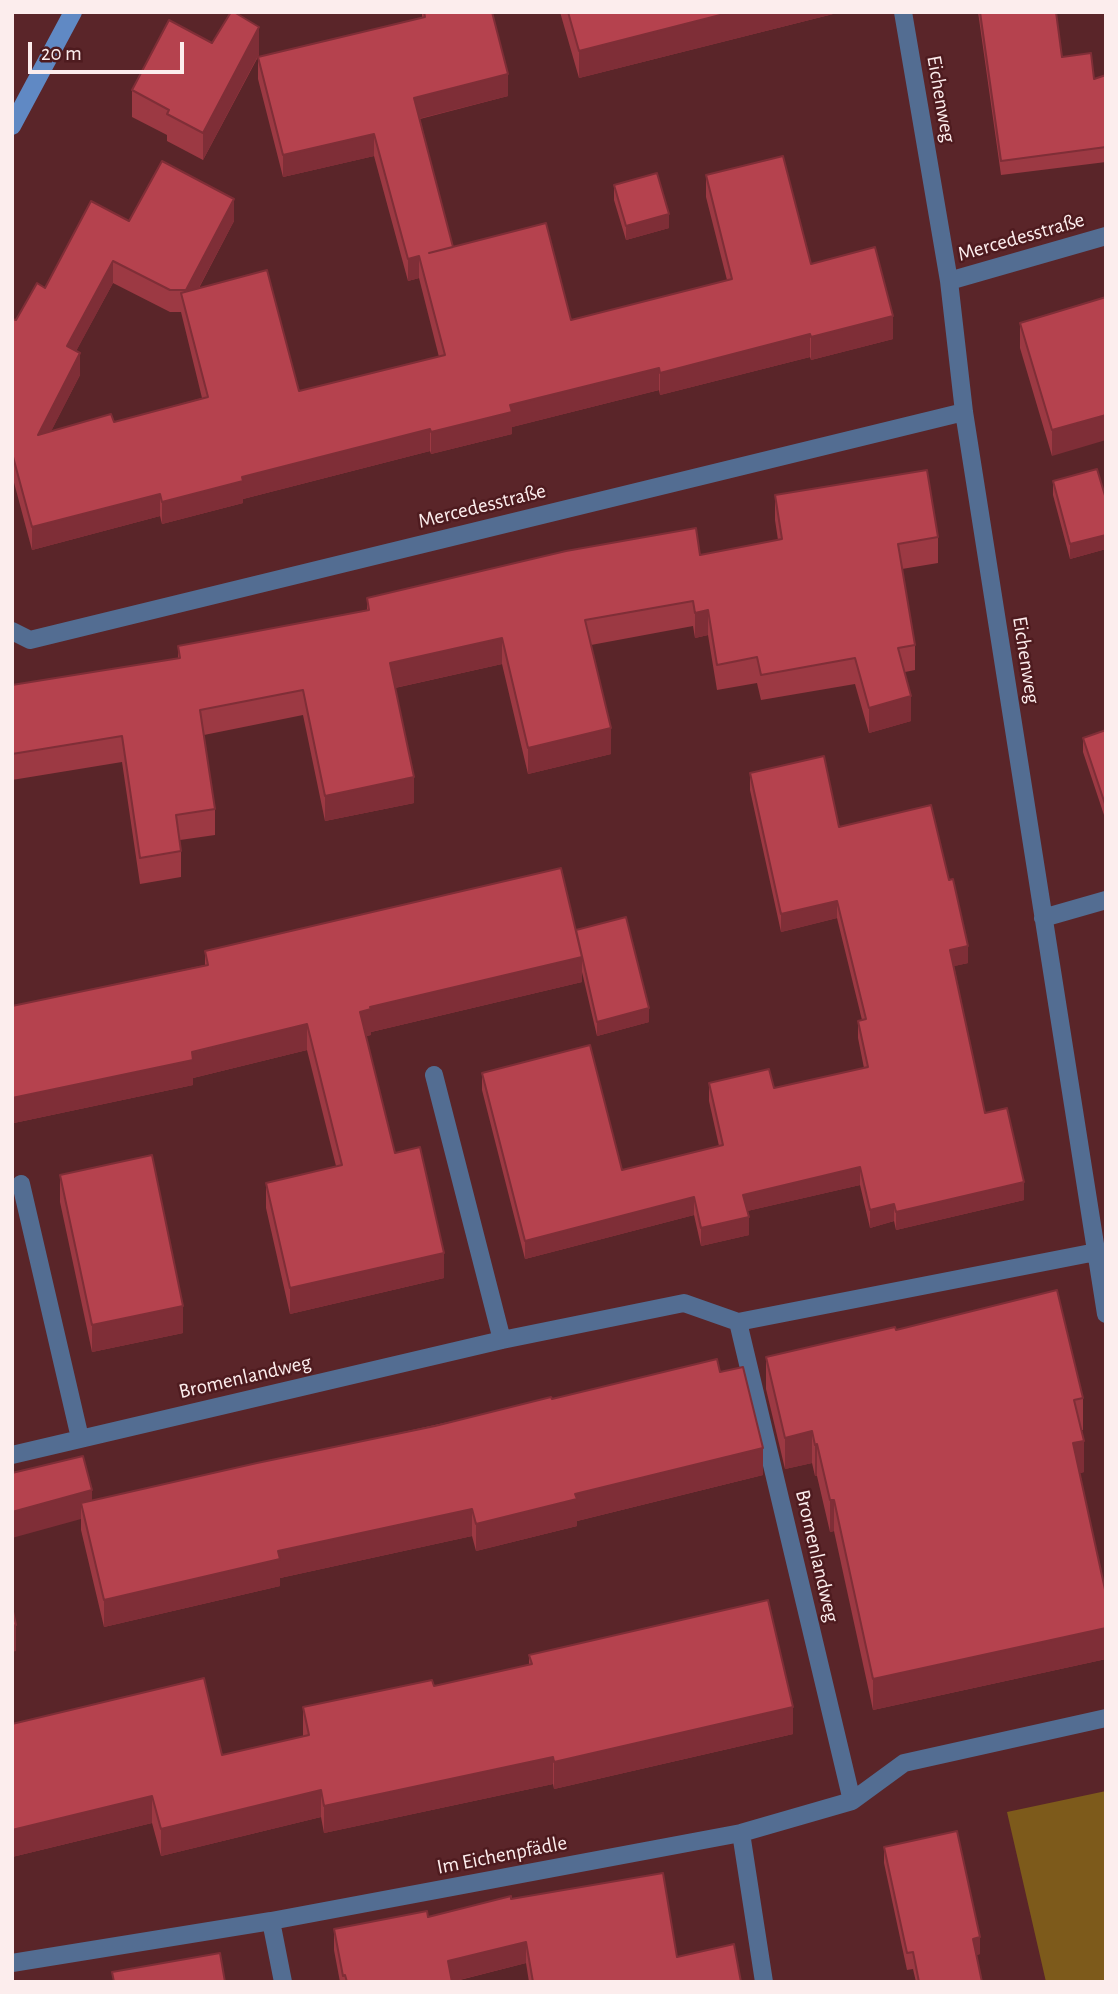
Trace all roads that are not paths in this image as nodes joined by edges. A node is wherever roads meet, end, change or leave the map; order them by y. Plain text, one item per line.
1 (73, 12) edge
2 (904, 12) edge
3 (12, 126) edge
4 (1106, 236) edge
5 (948, 281) junction
6 (964, 412) junction
7 (12, 631) edge
8 (1106, 900) edge
9 (1042, 918) junction
10 (434, 1076) dead end
11 (21, 1184) dead end
12 (1097, 1252) junction
13 (1106, 1314) edge
14 (738, 1322) junction
15 (502, 1340) junction
16 (80, 1438) junction
17 (12, 1455) edge
18 (1106, 1718) edge
19 (852, 1801) junction
20 (741, 1833) junction
21 (271, 1921) junction
22 (12, 1963) edge
23 (283, 1982) edge
24 (764, 1982) edge

1 - 3 street
2 - 5 street, Eichenweg
4 - 5 street, Mercedesstraße
5 - 6 street, Eichenweg
6 - 7 street, Mercedesstraße
6 - 9 street, Eichenweg
8 - 9 street
9 - 12 street, Eichenweg
10 - 15 street
11 - 16 street
12 - 13 street, Eichenweg
12 - 14 street
14 - 15 street, Bromenlandweg
14 - 19 street, Bromenlandweg
15 - 16 street, Bromenlandweg
16 - 17 street, Bromenlandweg
18 - 19 street, Im Eichenpfädle
19 - 20 street, Im Eichenpfädle
20 - 21 street, Im Eichenpfädle
20 - 24 street
21 - 22 street, Im Eichenpfädle
21 - 23 street

